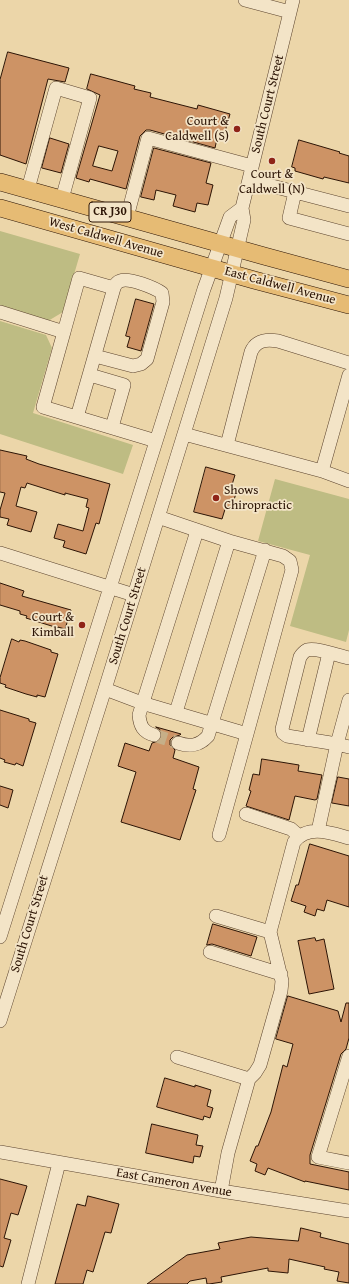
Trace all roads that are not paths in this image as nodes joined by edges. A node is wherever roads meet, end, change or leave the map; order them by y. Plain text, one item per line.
1 (245, 0) edge
2 (292, 6) edge
3 (252, 166) junction
4 (249, 180) junction
5 (1, 182) edge
6 (28, 189) junction
7 (295, 192) junction
8 (62, 198) junction
9 (349, 206) edge
10 (0, 208) edge
11 (242, 208) junction
12 (127, 217) junction
13 (349, 234) edge
14 (220, 244) junction
15 (238, 249) junction
16 (211, 267) junction
17 (232, 273) junction
18 (349, 279) edge
19 (114, 288) junction
20 (349, 304) edge
21 (0, 312) edge
22 (64, 332) junction
23 (95, 356) junction
24 (349, 363) edge
25 (90, 375) junction
26 (349, 375) edge
27 (77, 417) junction
28 (112, 427) junction
29 (184, 434) junction
30 (156, 441) junction
31 (227, 445) junction
32 (322, 471) junction
33 (349, 480) edge
34 (158, 517) junction
35 (197, 531) junction
36 (229, 541) junction
37 (265, 550) junction
38 (0, 553) edge
39 (110, 587) junction
40 (134, 595) junction
41 (329, 653) junction
42 (349, 658) edge
43 (105, 689) junction
44 (349, 700) edge
45 (142, 703) junction
46 (176, 712) junction
47 (213, 724) junction
48 (247, 734) junction
49 (154, 735) tunnel mouth
50 (308, 740) junction
51 (178, 743) tunnel mouth
52 (343, 746) edge
53 (246, 814) dead end
54 (318, 831) junction
55 (219, 835) dead end
56 (299, 836) junction
57 (349, 838) edge
58 (5, 901) edge
59 (216, 916) dead end
60 (270, 932) junction
61 (0, 937) edge
62 (210, 952) dead end
63 (280, 974) junction
64 (0, 1021) edge
65 (349, 1056) edge
66 (178, 1057) dead end
67 (249, 1079) junction
68 (0, 1152) edge
69 (59, 1163) junction
70 (349, 1163) edge
71 (222, 1191) junction
72 (349, 1211) edge
73 (28, 1284) edge

1 - 2 street
2 - 3 street, South Court Street
3 - 4 street, South Court Street
3 - 12 street
4 - 7 street
4 - 11 street, South Court Street
5 - 6 main road, West Caldwell Avenue / CR J30
6 - 8 main road, West Caldwell Avenue / CR J30
6 - 8 street
7 - 9 street
7 - 13 street
8 - 12 main road, West Caldwell Avenue / CR J30
10 - 16 main road, West Caldwell Avenue / CR J30
11 - 14 street, South Court Street
11 - 15 street, South Court Street
12 - 14 main road, West Caldwell Avenue / CR J30
14 - 15 main road, East Caldwell Avenue / CR J30
14 - 16 street, South Court Street
15 - 17 street, South Court Street
15 - 18 main road, East Caldwell Avenue / CR J30
16 - 17 main road, East Caldwell Avenue / CR J30
16 - 30 street, South Court Street
17 - 20 main road, East Caldwell Avenue / CR J30
17 - 29 street, South Court Street
19 - 22 street
19 - 23 street
19 - 23 street
21 - 22 street
22 - 27 street
23 - 25 street
24 - 31 street
25 - 27 street
25 - 28 street
26 - 32 street
27 - 28 street
28 - 30 street
29 - 31 street
29 - 34 street, South Court Street
30 - 39 street, South Court Street
31 - 32 street
32 - 33 street
34 - 35 street
34 - 40 street, South Court Street
35 - 36 street
35 - 45 street
36 - 37 street
36 - 46 street
37 - 47 street
37 - 48 street
38 - 39 street
39 - 40 street
39 - 58 street, South Court Street
40 - 43 street, South Court Street
41 - 42 street
41 - 50 street
41 - 50 street
43 - 45 street
43 - 64 street, South Court Street
44 - 52 street
45 - 46 street
45 - 49 street
46 - 47 street
47 - 48 street
47 - 51 street
48 - 55 street
50 - 52 street
52 - 54 street
53 - 56 street
54 - 56 street
54 - 57 street
56 - 60 street
58 - 61 street, South Court Street
59 - 60 street
60 - 63 street
62 - 63 street
63 - 67 street
65 - 70 street
66 - 67 street
67 - 71 street
68 - 69 street, East Cameron Avenue
69 - 71 street, East Cameron Avenue
69 - 73 street
71 - 72 street, East Cameron Avenue

